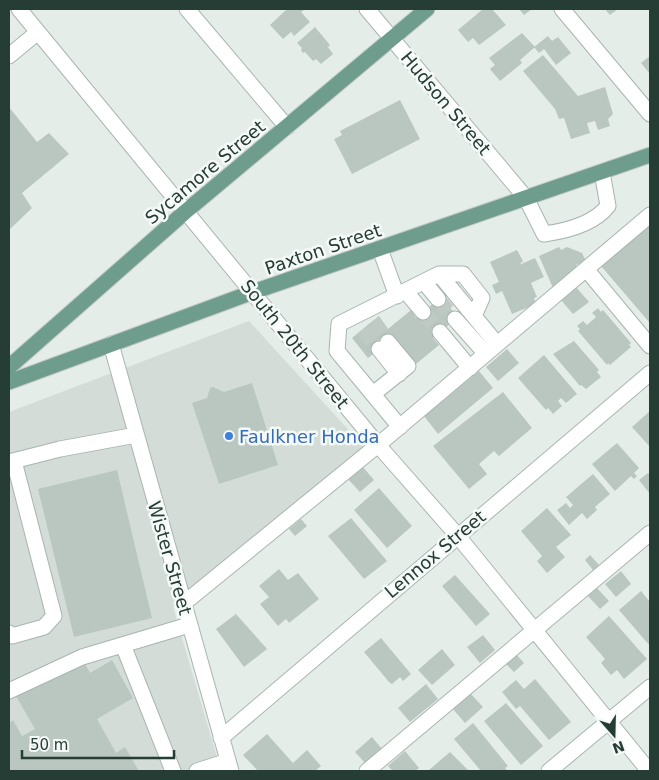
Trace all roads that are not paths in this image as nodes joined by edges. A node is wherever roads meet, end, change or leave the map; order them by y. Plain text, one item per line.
1 (19, 9) edge
2 (187, 9) edge
3 (367, 9) edge
4 (428, 9) edge
5 (562, 9) edge
6 (38, 32) junction
7 (392, 39) junction
8 (9, 56) edge
9 (650, 113) edge
10 (286, 127) junction
11 (650, 155) edge
12 (602, 172) junction
13 (526, 198) junction
14 (185, 212) junction
15 (650, 215) edge
16 (380, 250) junction
17 (586, 269) junction
18 (424, 282) junction
19 (253, 292) junction
20 (402, 294) junction
21 (438, 299) tunnel mouth
22 (424, 312) tunnel mouth
23 (455, 319) tunnel mouth
24 (440, 332) tunnel mouth
25 (111, 344) junction
26 (384, 345) tunnel mouth
27 (650, 346) edge
28 (491, 349) junction
29 (9, 367) edge
30 (470, 368) junction
31 (650, 373) edge
32 (9, 382) edge
33 (373, 394) junction
34 (400, 427) junction
35 (136, 435) junction
36 (378, 445) junction
37 (11, 461) edge
38 (650, 533) edge
39 (457, 535) junction
40 (183, 604) junction
41 (189, 625) junction
42 (534, 630) junction
43 (9, 633) edge
44 (123, 645) junction
45 (650, 687) edge
46 (9, 690) edge
47 (608, 722) junction
48 (221, 738) junction
49 (229, 766) edge
50 (173, 771) edge
51 (197, 771) edge
52 (367, 771) edge
53 (549, 771) edge
54 (649, 771) edge

1 - 6 street, South 20th Street
2 - 10 street
3 - 7 street, Hudson Street
4 - 7 main road, Sycamore Street
5 - 9 street
6 - 8 street
6 - 14 street, South 20th Street
7 - 10 main road, Sycamore Street
7 - 13 street, Hudson Street
10 - 14 main road, Sycamore Street
11 - 12 main road, Paxton Street
12 - 13 main road, Paxton Street
12 - 13 street, Hudson Street
13 - 16 main road, Paxton Street
14 - 19 street, South 20th Street
14 - 29 main road, Sycamore Street
15 - 17 street
16 - 19 main road, Paxton Street
16 - 20 street
17 - 27 street
17 - 28 street
18 - 20 street
18 - 21 street
18 - 28 street
19 - 25 main road, Paxton Street
19 - 36 street, South 20th Street
20 - 22 street
20 - 33 street
23 - 28 street
24 - 30 street
25 - 32 main road, Paxton Street
25 - 35 street, Wister Street
26 - 33 street
28 - 30 street
30 - 34 street
31 - 39 street, Lennox Street
33 - 34 street
34 - 36 street
35 - 37 street
35 - 40 street, Wister Street
36 - 39 street, South 20th Street
36 - 40 street
37 - 43 street
38 - 42 street
39 - 42 street, South 20th Street
39 - 48 street, Lennox Street
40 - 41 street, Wister Street
41 - 44 street
41 - 48 street, Wister Street
42 - 47 street, South 20th Street
42 - 52 street
44 - 46 street
44 - 50 street
45 - 47 street
47 - 53 street
47 - 54 street, South 20th Street
48 - 49 street, Wister Street
49 - 51 street

